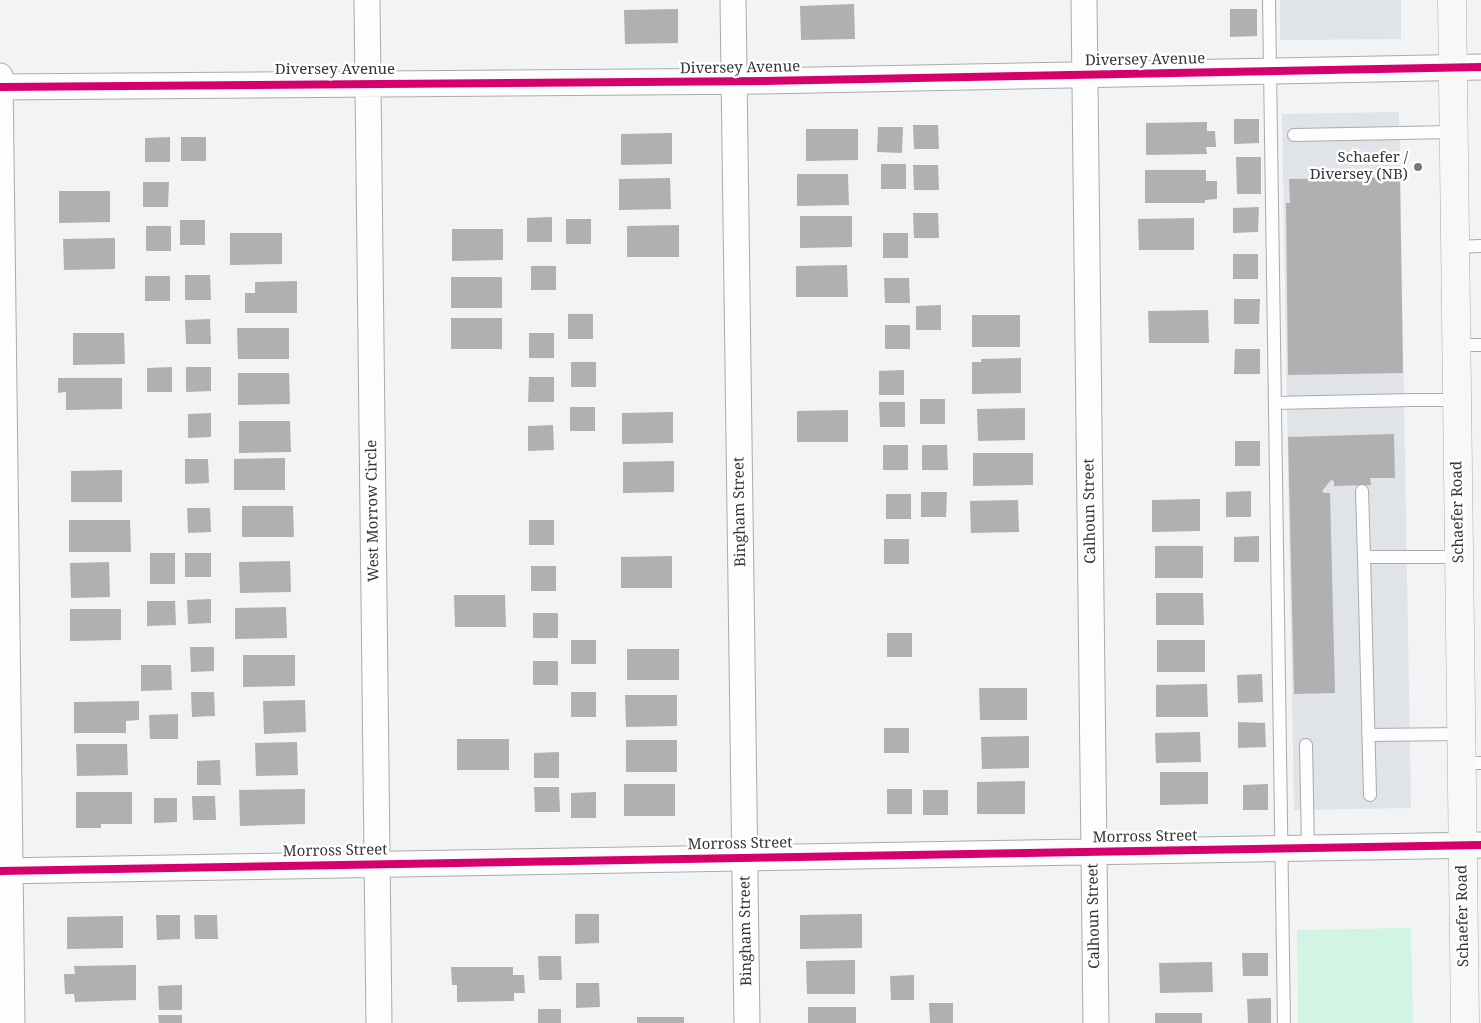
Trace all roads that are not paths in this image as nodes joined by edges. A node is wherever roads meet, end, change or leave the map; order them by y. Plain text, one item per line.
1 (367, 0) edge
2 (733, 0) edge
3 (1084, 0) edge
4 (1270, 0) edge
5 (1452, 0) edge
6 (1452, 68) junction
7 (1481, 68) edge
8 (1271, 72) junction
9 (1085, 75) junction
10 (0, 76) edge
11 (734, 82) junction
12 (369, 84) junction
13 (0, 87) edge
14 (1453, 132) junction
15 (1294, 136) dead end
16 (1468, 246) edge
17 (1468, 345) edge
18 (1456, 400) junction
19 (1275, 403) junction
20 (1362, 491) dead end
21 (1364, 556) junction
22 (1458, 557) junction
23 (1460, 734) junction
24 (1368, 735) junction
25 (1306, 745) dead end
26 (1471, 763) edge
27 (1370, 795) dead end
28 (1471, 845) edge
29 (1308, 848) junction
30 (1282, 849) junction
31 (1094, 851) junction
32 (745, 858) junction
33 (377, 864) junction
34 (4, 870) edge
35 (12, 1023) edge
36 (379, 1023) edge
37 (747, 1023) edge
38 (1096, 1023) edge
39 (1284, 1023) edge
40 (1465, 1023) edge

1 - 12 street, West Morrow Circle
2 - 11 street, Bingham Street
3 - 9 street, Calhoun Street
4 - 8 lane
5 - 6 main road, Schaefer Road
6 - 7 street, Diversey Avenue
6 - 8 street, Diversey Avenue
6 - 14 main road, Schaefer Road
8 - 9 street, Diversey Avenue
8 - 19 lane
9 - 11 street, Diversey Avenue
9 - 31 street, Calhoun Street
10 - 13 street
11 - 12 street, Diversey Avenue
11 - 32 street, Bingham Street
12 - 13 street, Diversey Avenue
12 - 33 street, West Morrow Circle
13 - 34 street
14 - 15 lane
14 - 16 main road, Schaefer Road
16 - 17 main road, Schaefer Road
17 - 18 main road, Schaefer Road
18 - 19 lane
18 - 22 main road, Schaefer Road
19 - 30 lane
20 - 21 lane
21 - 22 lane
21 - 24 lane
22 - 23 main road, Schaefer Road
23 - 24 lane
23 - 26 main road, Schaefer Road
24 - 27 lane
25 - 29 lane
26 - 28 main road, Schaefer Road
28 - 29 street, Morross Street
28 - 40 main road, Schaefer Road
29 - 30 street, Morross Street
30 - 31 street, Morross Street
30 - 39 lane
31 - 32 street, Morross Street
31 - 38 street, Calhoun Street
32 - 33 street, Morross Street
32 - 37 street, Bingham Street
33 - 34 street, Morross Street
33 - 36 street, West Morrow Circle
34 - 35 street

